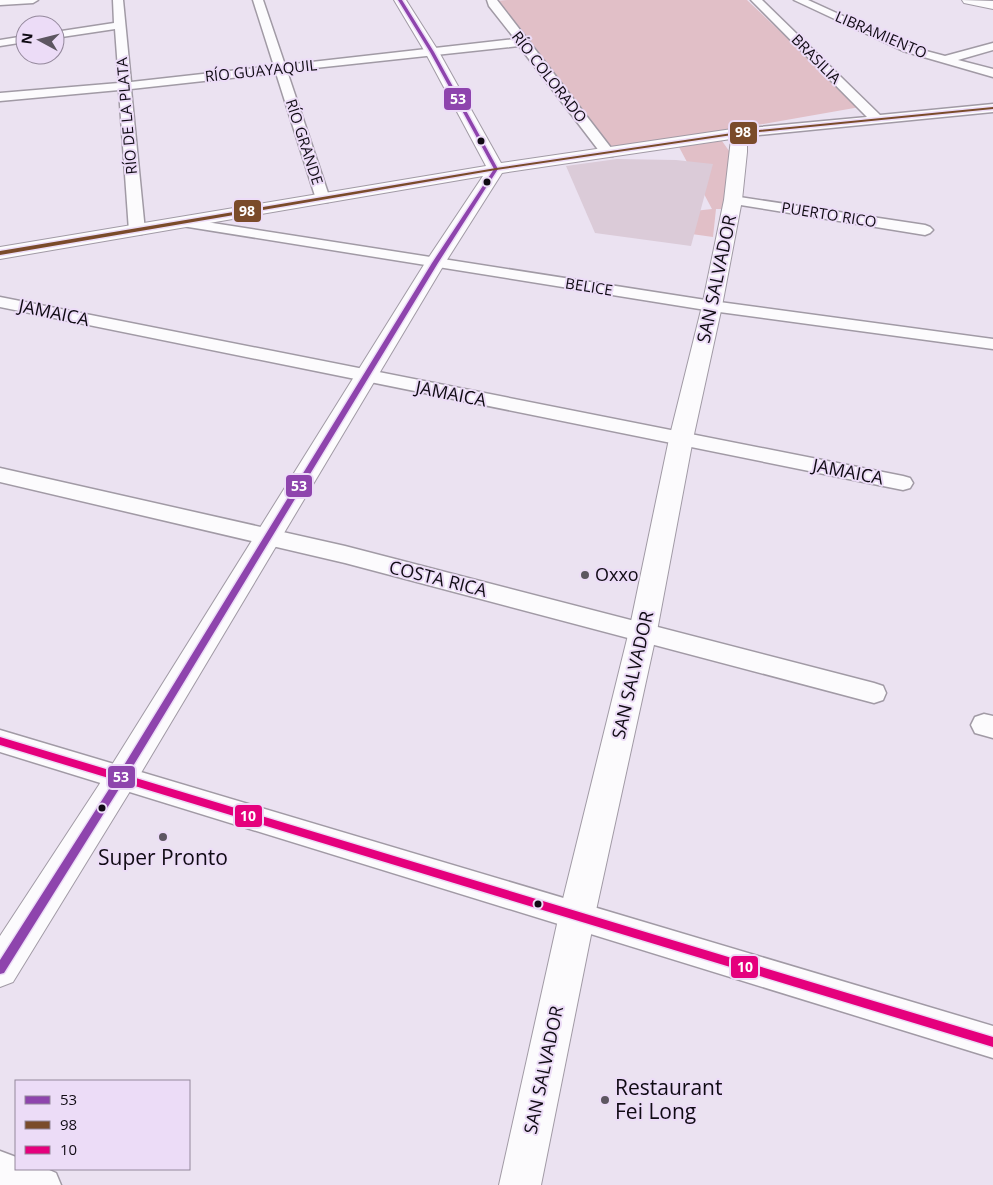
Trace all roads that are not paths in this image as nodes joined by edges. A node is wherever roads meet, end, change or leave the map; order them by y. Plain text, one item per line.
1 (33, 0) edge
2 (118, 0) edge
3 (258, 0) edge
4 (400, 0) edge
5 (492, 0) edge
6 (756, 0) edge
7 (968, 0) edge
8 (802, 1) edge
9 (0, 2) edge
10 (993, 5) edge
11 (120, 25) junction
12 (65, 33) edge
13 (15, 41) edge
14 (522, 42) junction
15 (0, 43) edge
16 (993, 46) edge
17 (432, 52) junction
18 (942, 60) junction
19 (280, 69) junction
20 (993, 73) edge
21 (124, 86) junction
22 (0, 97) edge
23 (993, 108) edge
24 (876, 118) junction
25 (738, 133) junction
26 (608, 153) junction
27 (496, 169) junction
28 (323, 199) junction
29 (733, 200) junction
30 (187, 223) junction
31 (925, 230) dead end
32 (137, 231) junction
33 (0, 253) edge
34 (435, 263) junction
35 (0, 302) edge
36 (712, 306) junction
37 (993, 344) edge
38 (365, 377) junction
39 (681, 439) junction
40 (0, 475) edge
41 (902, 483) dead end
42 (267, 536) junction
43 (643, 631) junction
44 (874, 693) dead end
45 (0, 741) edge
46 (121, 778) junction
47 (577, 915) junction
48 (0, 969) edge
49 (993, 1042) edge
50 (0, 1168) edge
51 (44, 1185) edge
52 (520, 1185) edge

1 - 9 street
2 - 11 street, RÍO DE LA PLATA
3 - 19 street, RÍO GRANDE
4 - 17 street
5 - 14 street, RÍO COLORADO
6 - 24 street, BRASILIA
7 - 10 street
8 - 18 street, LIBRAMIENTO
11 - 12 street
11 - 21 street, RÍO DE LA PLATA
13 - 15 street
14 - 17 street, RÍO GUAYAQUIL
14 - 26 street, RÍO COLORADO
16 - 18 street
17 - 19 street, RÍO GUAYAQUIL
17 - 27 street
18 - 20 street, LIBRAMIENTO
19 - 21 street, RÍO GUAYAQUIL
19 - 28 street, RÍO GRANDE
21 - 22 street, RÍO GUAYAQUIL
21 - 32 street, RÍO DE LA PLATA
23 - 24 street
24 - 25 street
25 - 26 street
25 - 29 street, SAN SALVADOR
26 - 27 street
27 - 28 street
27 - 34 street
28 - 30 street
29 - 31 street, PUERTO RICO
29 - 36 street, SAN SALVADOR
30 - 32 street
30 - 34 street, BELICE
32 - 33 street
34 - 36 street, BELICE
34 - 38 street
35 - 38 street, JAMAICA
36 - 37 street, BELICE
36 - 39 street, SAN SALVADOR
38 - 39 street, JAMAICA
38 - 42 street
39 - 41 street, JAMAICA
39 - 43 street, SAN SALVADOR
40 - 42 street, COSTA RICA
42 - 43 street, COSTA RICA
42 - 46 street
43 - 44 street, COSTA RICA
43 - 47 street, SAN SALVADOR
45 - 46 street
46 - 47 street
46 - 48 street
47 - 49 street
47 - 52 street, SAN SALVADOR
50 - 51 street

